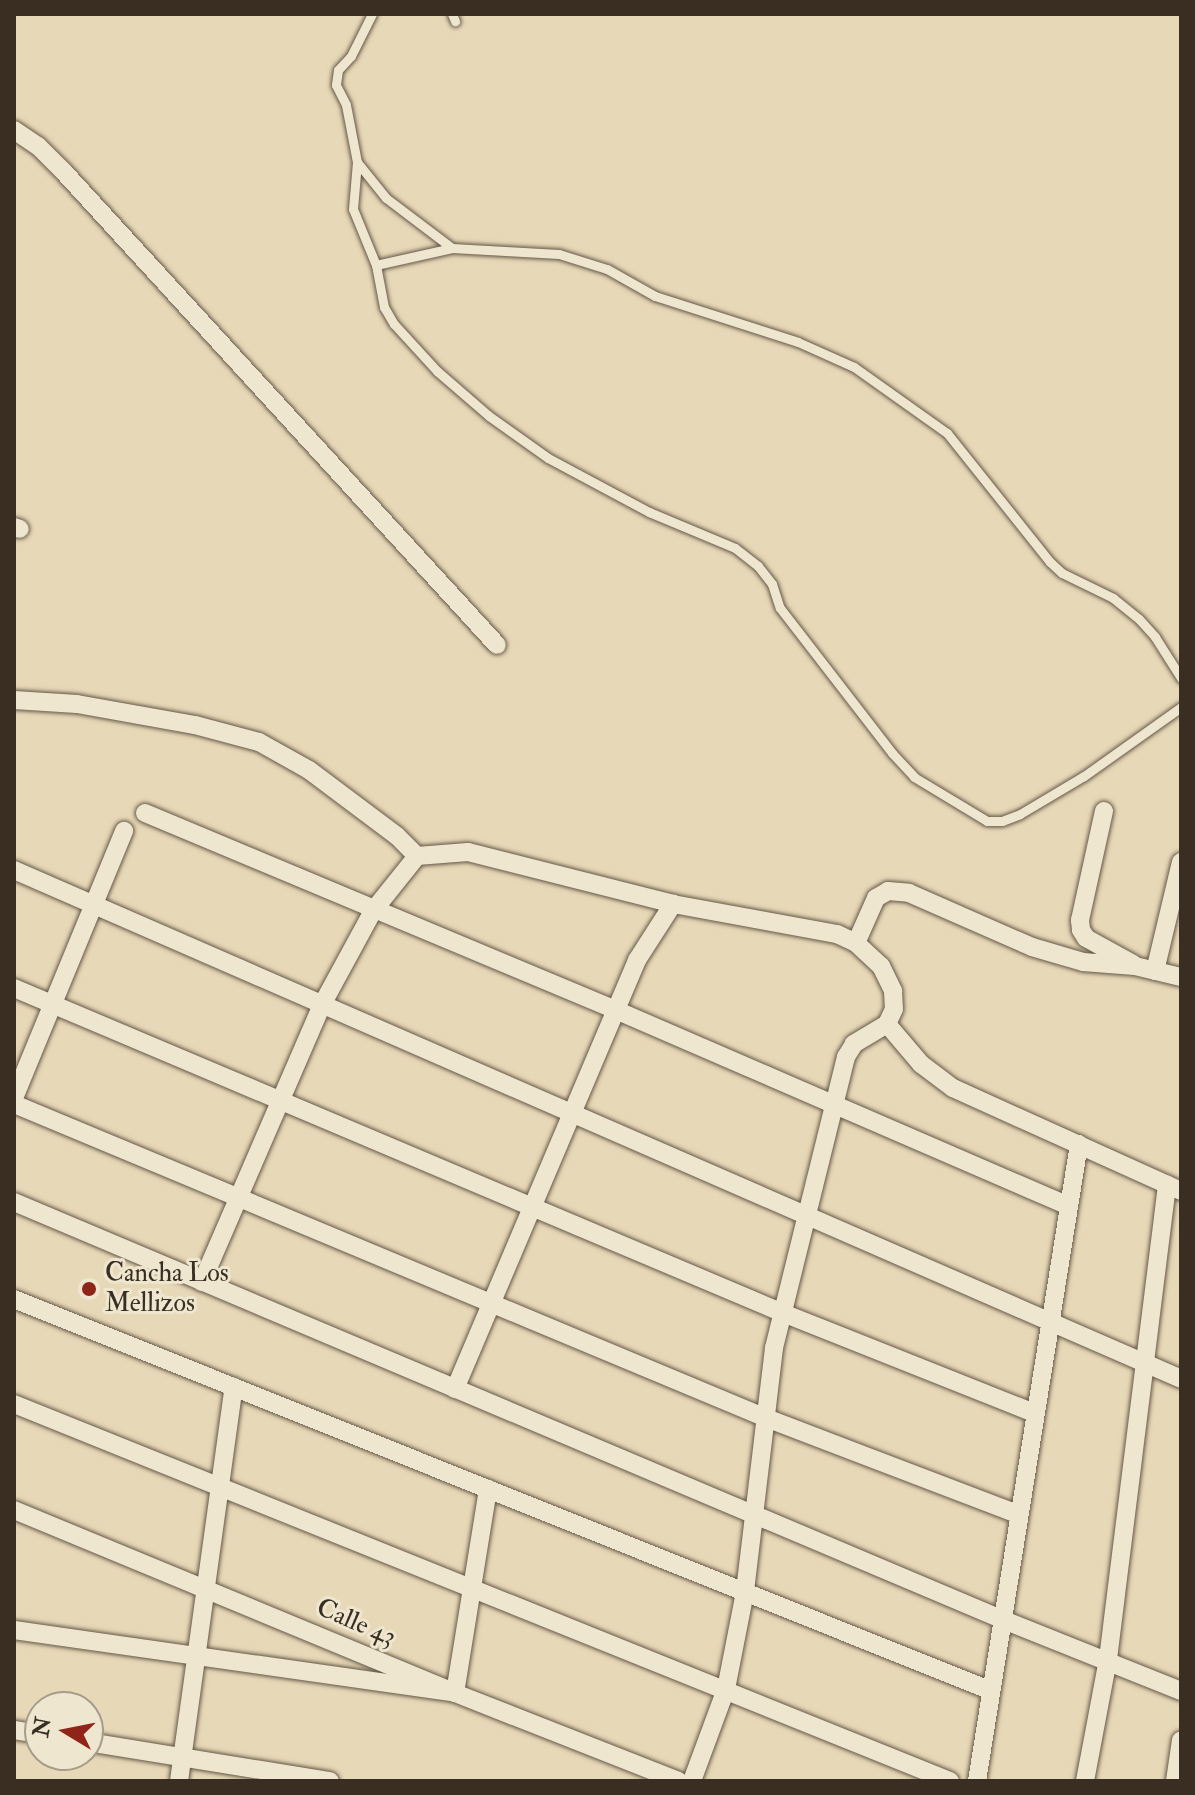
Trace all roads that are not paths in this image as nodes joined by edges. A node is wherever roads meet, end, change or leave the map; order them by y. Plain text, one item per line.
1 (372, 14) edge
2 (14, 130) edge
3 (357, 162) junction
4 (452, 248) junction
5 (376, 265) junction
6 (497, 645) dead end
7 (1181, 678) edge
8 (14, 700) edge
9 (1181, 707) edge
10 (1104, 811) dead end
11 (145, 813) dead end
12 (124, 831) dead end
13 (417, 856) junction
14 (1181, 862) edge
15 (14, 870) edge
16 (93, 904) junction
17 (673, 904) junction
18 (373, 911) junction
19 (856, 943) junction
20 (1135, 966) junction
21 (1155, 971) junction
22 (1181, 977) edge
23 (14, 988) edge
24 (323, 1003) junction
25 (51, 1006) junction
26 (618, 1011) junction
27 (887, 1024) junction
28 (14, 1101) edge
29 (280, 1102) junction
30 (834, 1105) junction
31 (574, 1113) junction
32 (1079, 1144) junction
33 (1174, 1188) edge
34 (239, 1198) junction
35 (14, 1202) edge
36 (1068, 1206) junction
37 (533, 1208) junction
38 (807, 1213) junction
39 (202, 1282) junction
40 (14, 1299) edge
41 (492, 1303) junction
42 (783, 1313) junction
43 (1049, 1322) junction
44 (1143, 1363) junction
45 (1181, 1379) edge
46 (234, 1387) junction
47 (455, 1389) junction
48 (14, 1404) edge
49 (1034, 1413) junction
50 (766, 1418) junction
51 (220, 1486) junction
52 (488, 1489) junction
53 (14, 1510) edge
54 (1018, 1514) junction
55 (755, 1515) junction
56 (206, 1587) junction
57 (472, 1588) junction
58 (745, 1592) junction
59 (1001, 1619) junction
60 (14, 1630) edge
61 (197, 1655) junction
62 (1108, 1659) junction
63 (726, 1689) junction
64 (989, 1690) junction
65 (1181, 1691) edge
66 (455, 1693) junction
67 (1181, 1740) edge
68 (104, 1745) edge
69 (182, 1757) junction
70 (179, 1781) edge
71 (330, 1781) edge
72 (678, 1781) edge
73 (692, 1781) edge
74 (950, 1781) edge
75 (977, 1781) edge
76 (1085, 1781) edge
77 (1175, 1781) edge

1 - 3 lane
2 - 6 street
3 - 4 lane
3 - 5 lane
4 - 5 lane
4 - 7 lane
5 - 9 lane
8 - 13 street
10 - 20 street
11 - 18 street
12 - 16 street
13 - 17 street
13 - 18 street
14 - 21 street
15 - 16 street
16 - 24 street
16 - 25 street
17 - 19 street
17 - 26 street
18 - 24 street
18 - 26 street
19 - 20 street
19 - 27 street
20 - 21 street
21 - 22 street
23 - 25 street
24 - 29 street
24 - 31 street
25 - 28 street
25 - 29 street
26 - 30 street
26 - 31 street
27 - 30 street
27 - 32 street
28 - 34 street
29 - 34 street
29 - 37 street
30 - 36 street
30 - 38 street
31 - 37 street
31 - 38 street
32 - 33 street
32 - 36 street
33 - 44 street
34 - 39 street
34 - 41 street
35 - 39 street
36 - 43 street
37 - 41 street
37 - 42 street
38 - 42 street
38 - 43 street
39 - 47 street
40 - 46 street
41 - 47 street
41 - 50 street
42 - 49 street
42 - 50 street
43 - 44 street
43 - 49 street
44 - 45 street
44 - 62 street
46 - 51 street
46 - 52 street
47 - 55 street
48 - 51 street
49 - 54 street
50 - 54 street
50 - 55 street
51 - 56 street
51 - 57 street
52 - 57 street
52 - 58 street
53 - 56 street, Calle 43
54 - 59 street
55 - 58 street
55 - 59 street
56 - 61 street
56 - 66 street, Calle 43
57 - 63 street
57 - 66 street
58 - 63 street
58 - 64 street
59 - 62 street
59 - 64 street
60 - 61 street
61 - 66 street
61 - 69 street
62 - 65 street
62 - 76 street
63 - 73 street
63 - 74 street
64 - 75 street
66 - 72 street, Calle 43
67 - 77 street
68 - 69 street
69 - 70 street
69 - 71 street

